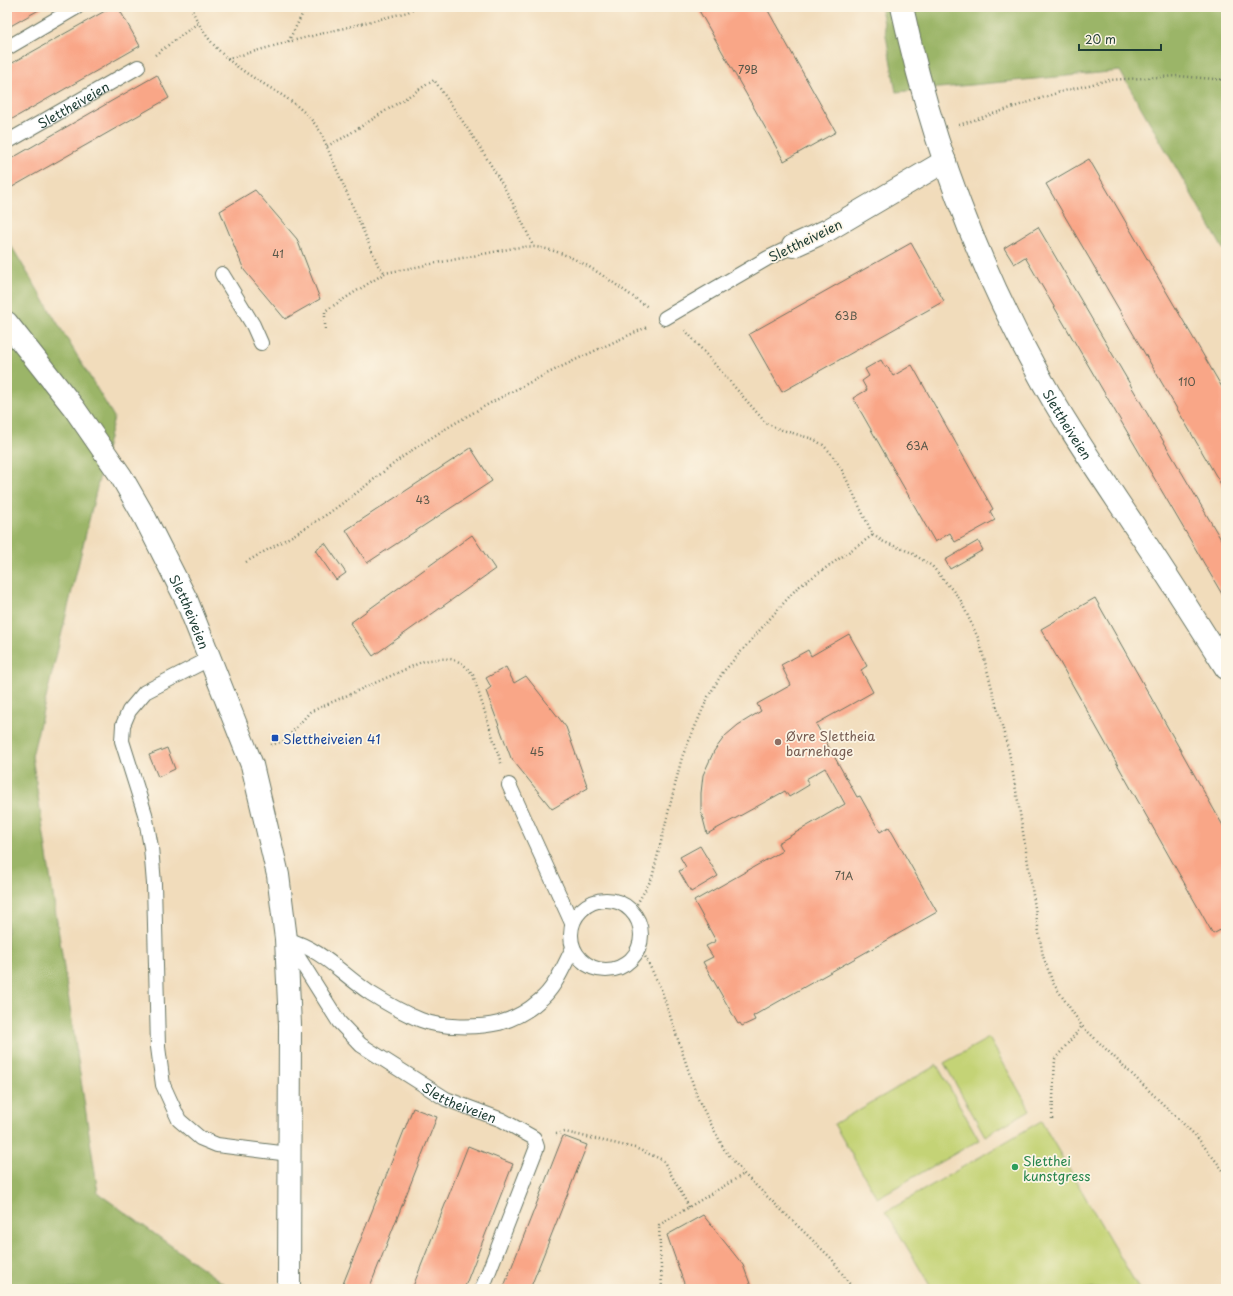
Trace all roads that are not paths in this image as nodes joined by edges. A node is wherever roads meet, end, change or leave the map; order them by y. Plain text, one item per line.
1 (77, 7) edge
2 (902, 7) edge
3 (7, 48) edge
4 (138, 67) road end
5 (7, 142) edge
6 (945, 161) junction
7 (793, 246) joint
8 (222, 274) dead end
9 (665, 318) road end
10 (7, 323) edge
11 (261, 343) dead end
12 (211, 658) junction
13 (1226, 668) edge
14 (509, 785) dead end
15 (572, 923) junction
16 (286, 938) junction
17 (573, 948) junction
18 (289, 1154) junction
19 (289, 1289) edge
20 (482, 1289) edge

1 - 3 lane
2 - 6 street, Slettheiveien
4 - 5 lane, Slettheiveien
6 - 7 street, Slettheiveien
6 - 13 street, Slettheiveien
7 - 9 lane, Slettheiveien
8 - 11 lane
10 - 12 street, Slettheiveien
12 - 16 street, Slettheiveien
12 - 18 lane
14 - 15 lane
15 - 17 lane
15 - 17 lane
16 - 17 lane
16 - 18 street, Slettheiveien
16 - 20 lane, Slettheiveien
18 - 19 street, Slettheiveien

